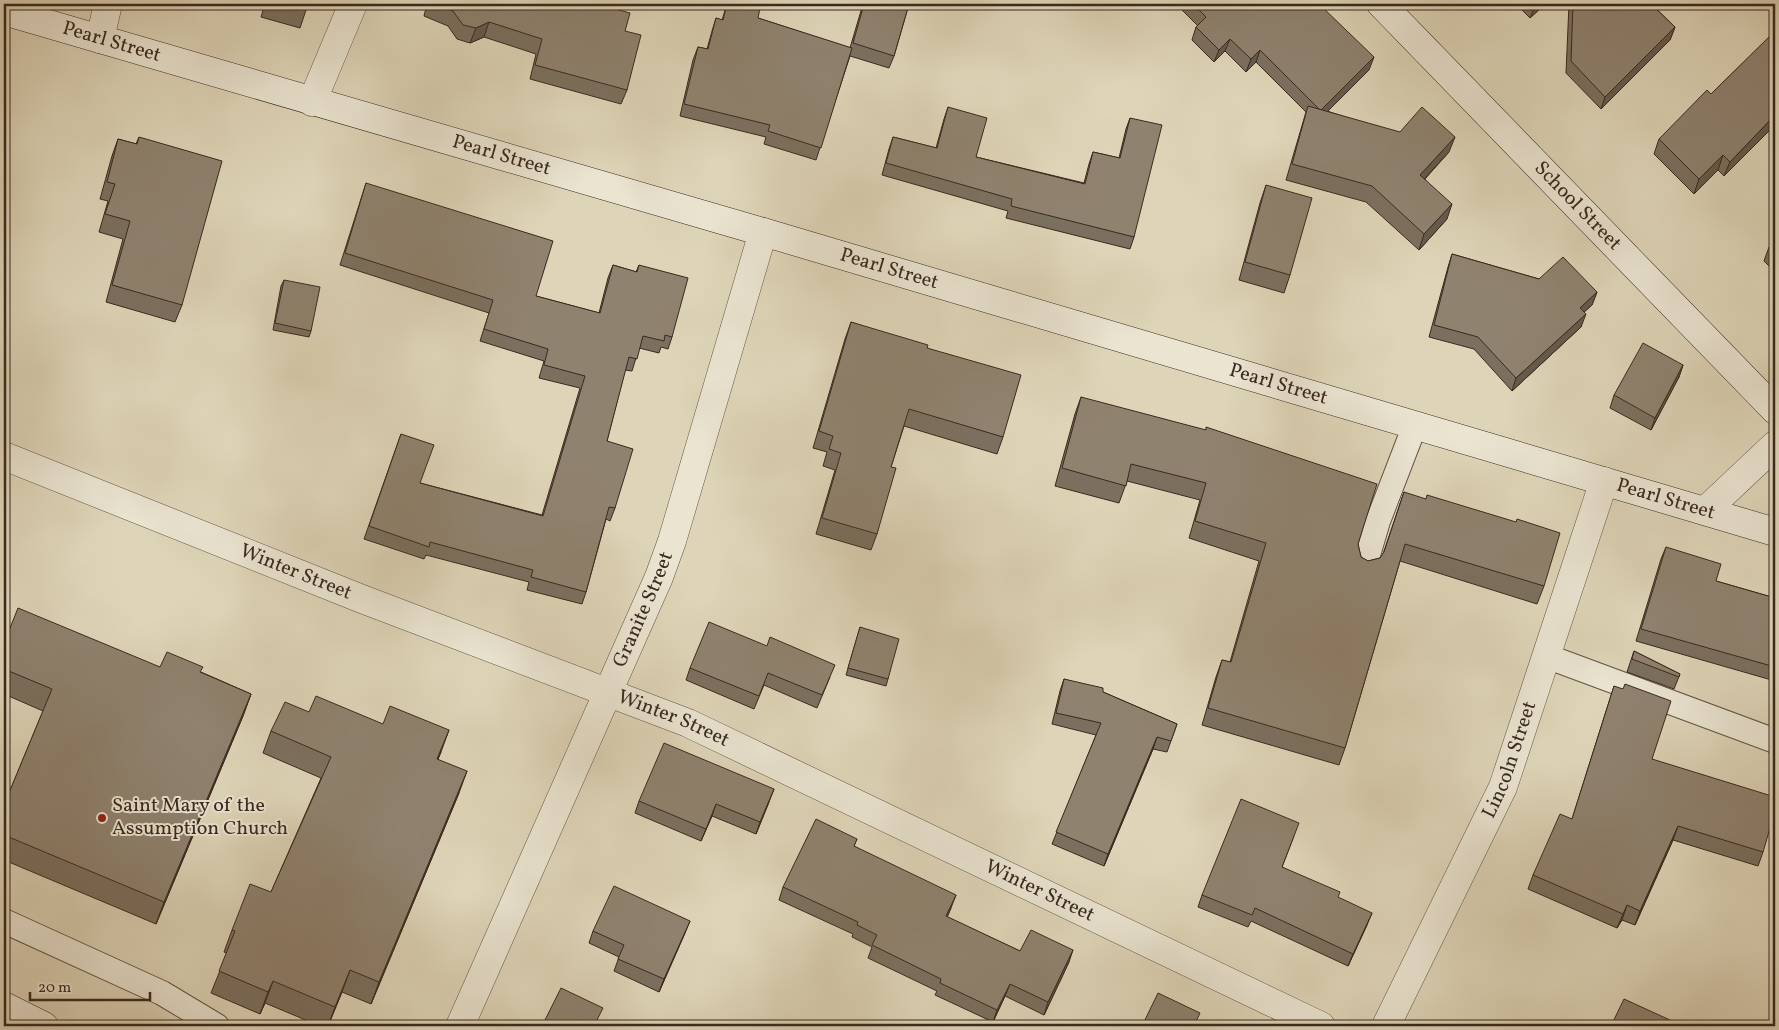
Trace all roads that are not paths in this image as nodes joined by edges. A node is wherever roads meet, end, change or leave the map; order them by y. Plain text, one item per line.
1 (108, 4) edge
2 (353, 4) edge
3 (1380, 4) edge
4 (4, 11) edge
5 (37, 12) edge
6 (100, 39) junction
7 (312, 102) junction
8 (763, 232) junction
9 (1775, 410) edge
10 (1415, 425) junction
11 (1775, 445) edge
12 (4, 456) edge
13 (1604, 480) junction
14 (1705, 511) junction
15 (1775, 532) edge
16 (1365, 565) edge
17 (1546, 656) junction
18 (609, 692) junction
19 (1775, 741) edge
20 (4, 921) edge
21 (4, 1006) edge
22 (44, 1026) edge
23 (217, 1026) edge
24 (460, 1026) edge
25 (1321, 1026) edge
26 (1386, 1026) edge

1 - 6 street
2 - 7 street
3 - 9 street, School Street
4 - 5 street, Pearl Street
5 - 6 street, Pearl Street
6 - 7 street, Pearl Street
7 - 8 street, Pearl Street
8 - 10 street, Pearl Street
8 - 18 street, Granite Street
10 - 13 street, Pearl Street
10 - 16 lane
11 - 14 street
12 - 18 street, Winter Street
13 - 14 street, Pearl Street
13 - 17 street, Lincoln Street
14 - 15 street, Pearl Street
17 - 19 lane
17 - 26 street, Lincoln Street
18 - 24 street, Granite Street
18 - 25 street, Winter Street
20 - 23 lane
21 - 22 street

